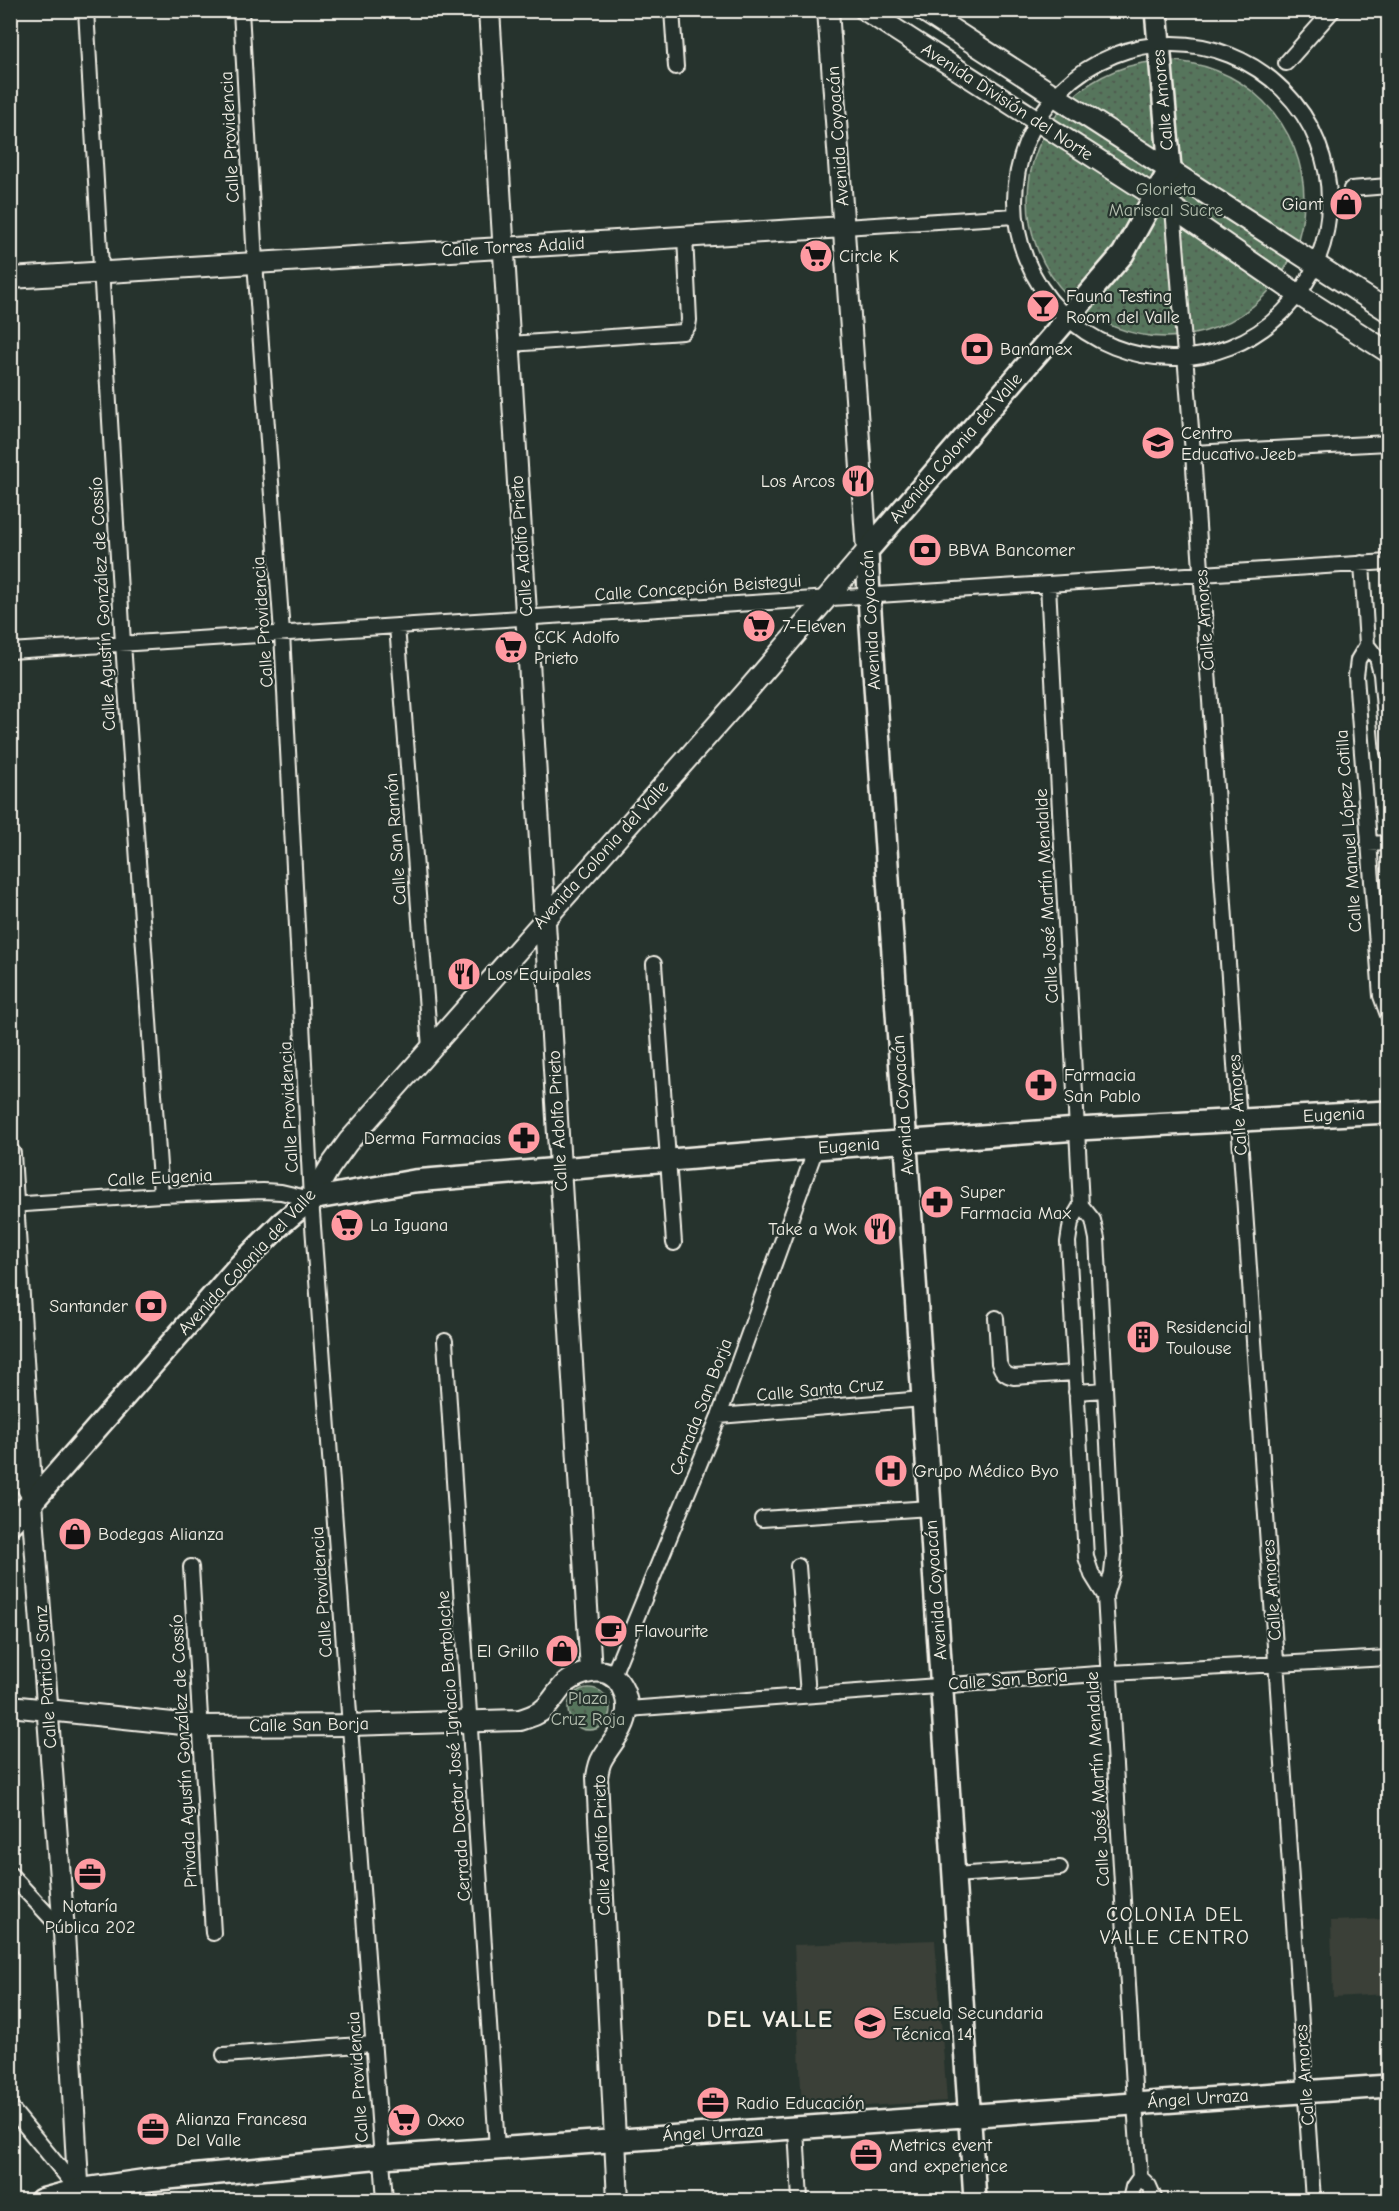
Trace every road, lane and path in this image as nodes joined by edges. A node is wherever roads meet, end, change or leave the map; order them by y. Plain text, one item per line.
1 (86, 10) edge
2 (241, 10) edge
3 (489, 10) edge
4 (672, 10) edge
5 (828, 10) edge
6 (866, 10) edge
7 (922, 10) edge
8 (1156, 10) edge
9 (1334, 10) edge
10 (1158, 44) junction
11 (1286, 63) dead end
12 (676, 67) dead end
13 (1055, 96) junction
14 (1036, 121) junction
15 (1170, 169) junction
16 (1389, 186) edge
17 (1352, 189) dead end
18 (1164, 203) junction
19 (1015, 216) junction
20 (844, 227) junction
21 (685, 236) junction
22 (504, 247) junction
23 (255, 262) junction
24 (1317, 264) junction
25 (103, 272) junction
26 (10, 278) edge
27 (1299, 295) junction
28 (1389, 311) edge
29 (1067, 319) junction
30 (510, 344) junction
31 (1389, 352) edge
32 (1186, 358) junction
33 (1389, 443) edge
34 (1193, 453) junction
35 (867, 551) junction
36 (1389, 562) edge
37 (1362, 563) junction
38 (1202, 574) junction
39 (1048, 585) junction
40 (869, 596) junction
41 (826, 598) junction
42 (527, 618) junction
43 (397, 626) junction
44 (282, 633) junction
45 (123, 644) junction
46 (1367, 645) junction
47 (10, 651) edge
48 (1389, 753) edge
49 (1389, 843) edge
50 (1368, 844) junction
51 (546, 917) junction
52 (654, 964) dead end
53 (1389, 1015) edge
54 (430, 1048) junction
55 (1389, 1112) edge
56 (1239, 1119) junction
57 (1078, 1129) junction
58 (905, 1142) junction
59 (816, 1148) junction
60 (10, 1154) edge
61 (668, 1161) junction
62 (561, 1170) junction
63 (161, 1195) junction
64 (311, 1199) junction
65 (12, 1205) edge
66 (1081, 1205) junction
67 (674, 1243) dead end
68 (996, 1318) dead end
69 (445, 1341) dead end
70 (1074, 1373) junction
71 (1105, 1390) junction
72 (1076, 1392) junction
73 (923, 1399) junction
74 (719, 1416) junction
75 (10, 1463) edge
76 (32, 1502) junction
77 (930, 1508) junction
78 (762, 1519) dead end
79 (10, 1524) edge
80 (798, 1566) dead end
81 (191, 1567) dead end
82 (1105, 1596) junction
83 (1389, 1658) edge
84 (1277, 1664) junction
85 (591, 1672) junction
86 (1111, 1673) junction
87 (613, 1675) junction
88 (942, 1685) junction
89 (807, 1695) junction
90 (10, 1706) edge
91 (628, 1708) junction
92 (49, 1711) junction
93 (471, 1722) junction
94 (349, 1725) junction
95 (201, 1726) junction
96 (1060, 1868) dead end
97 (10, 1874) edge
98 (954, 1875) junction
99 (64, 1932) junction
100 (213, 1933) dead end
101 (373, 2044) junction
102 (224, 2055) dead end
103 (1389, 2086) edge
104 (1306, 2091) junction
105 (1135, 2103) junction
106 (10, 2107) edge
107 (969, 2116) junction
108 (796, 2129) junction
109 (616, 2139) junction
110 (497, 2148) junction
111 (382, 2157) junction
112 (1140, 2177) junction
113 (78, 2195) edge
114 (40, 2200) edge
115 (385, 2200) edge
116 (618, 2200) edge
117 (800, 2200) edge
118 (975, 2200) edge
119 (1130, 2200) edge
120 (1155, 2200) edge
121 (1313, 2200) edge

1 - 25 street, Calle Agustín González de Cossío
2 - 23 street, Calle Providencia
3 - 22 street, Calle Adolfo Prieto
4 - 12 street
5 - 20 street, Avenida Coyoacán
6 - 14 street, Avenida División del Norte
7 - 13 street, Avenida División del Norte
8 - 10 main road, Calle Amores
9 - 11 street
10 - 13 street
10 - 15 main road, Calle Amores
10 - 24 street
13 - 14 street
13 - 15 street, Avenida División del Norte
14 - 18 street, Avenida División del Norte
14 - 19 street
15 - 18 main road, Avenida Colonia del Valle
15 - 24 street, Avenida División del Norte
16 - 17 street
18 - 27 street, Avenida División del Norte
18 - 29 main road, Avenida Colonia del Valle
18 - 32 street, Calle Amores
19 - 20 street, Calle Torres Adalid
19 - 29 street
20 - 21 street, Calle Torres Adalid
20 - 35 street, Avenida Coyoacán
21 - 22 street, Calle Torres Adalid
21 - 30 street
22 - 23 street, Calle Torres Adalid
22 - 30 street, Calle Adolfo Prieto
23 - 25 street, Calle Torres Adalid
23 - 44 street, Calle Providencia
24 - 27 street
24 - 28 street, Avenida División del Norte
25 - 26 street, Calle Torres Adalid
25 - 45 street, Calle Agustín González de Cossío
27 - 31 street, Avenida División del Norte
27 - 32 street
29 - 32 street
29 - 35 main road, Avenida Colonia del Valle
30 - 42 street, Calle Adolfo Prieto
32 - 34 street, Calle Amores
33 - 34 street
34 - 38 street, Calle Amores
35 - 40 main road, Avenida Coyoacán
35 - 41 street, Avenida Colonia del Valle
36 - 37 street, Calle Concepción Beistegui
37 - 38 street, Calle Concepción Beistegui
37 - 46 street, Calle Manuel López Cotilla
38 - 39 street, Calle Concepción Beistegui
38 - 56 street, Calle Amores
39 - 40 street, Calle Concepción Beistegui
39 - 57 street, Calle José Martín Mendalde
40 - 41 street, Calle Concepción Beistegui
40 - 58 main road, Avenida Coyoacán
41 - 42 street, Calle Concepción Beistegui
41 - 51 street, Avenida Colonia del Valle
42 - 43 street, Calle Concepción Beistegui
42 - 51 street, Calle Adolfo Prieto
43 - 44 street, Calle Concepción Beistegui
43 - 54 street, Calle San Ramón
44 - 45 street, Calle Concepción Beistegui
44 - 64 street, Calle Providencia
45 - 47 street, Calle Concepción Beistegui
45 - 63 street, Calle Agustín González de Cossío
46 - 48 street, Calle Manuel López Cotilla
46 - 50 street, Calle Manuel López Cotilla
49 - 50 street
50 - 53 street, Calle Manuel López Cotilla
51 - 54 street, Avenida Colonia del Valle
51 - 62 street, Calle Adolfo Prieto
52 - 61 street
54 - 64 street, Avenida Colonia del Valle
55 - 56 main road, Eugenia
56 - 57 main road, Eugenia
56 - 84 street, Calle Amores
57 - 58 main road, Eugenia
57 - 66 street, Calle José Martín Mendalde
58 - 59 main road, Eugenia
58 - 73 main road, Avenida Coyoacán
59 - 61 main road, Eugenia
59 - 74 street, Cerrada San Borja
60 - 65 street, Calle Patricio Sanz
61 - 62 main road, Eugenia
61 - 67 street
62 - 64 main road, Eugenia
62 - 85 street, Calle Adolfo Prieto
63 - 64 street, Calle Eugenia
63 - 65 street, Calle Eugenia
64 - 76 main road, Avenida Colonia del Valle
64 - 94 street, Calle Providencia
65 - 76 street, Calle Patricio Sanz
66 - 70 street, Calle José Martín Mendalde
66 - 71 street, Calle José Martín Mendalde
68 - 70 street
69 - 93 street, Cerrada Doctor José Ignacio Bartolache
70 - 72 street, Calle José Martín Mendalde
71 - 72 street
71 - 82 street, Calle José Martín Mendalde
72 - 82 street, Calle José Martín Mendalde
73 - 74 street, Calle Santa Cruz
73 - 77 main road, Avenida Coyoacán
74 - 87 street, Cerrada San Borja
75 - 76 street
76 - 79 main road, Avenida Colonia del Valle
76 - 92 street, Calle Patricio Sanz
77 - 78 street
77 - 88 main road, Avenida Coyoacán
80 - 89 street
81 - 95 street, Privada Agustín González de Cossío
82 - 86 street, Calle José Martín Mendalde
83 - 84 street, Calle San Borja
84 - 86 street, Calle San Borja
84 - 104 street, Calle Amores
85 - 87 street
85 - 93 street, Calle San Borja
86 - 88 street, Calle San Borja
86 - 105 street, Calle José Martín Mendalde
87 - 91 street
88 - 89 street, Calle San Borja
88 - 98 main road, Avenida Coyoacán
89 - 91 street, Calle San Borja
90 - 92 street, Calle San Borja
91 - 109 street, Calle Adolfo Prieto
92 - 95 street, Calle San Borja
92 - 99 street, Calle Patricio Sanz
93 - 94 street, Calle San Borja
93 - 110 street, Cerrada Doctor José Ignacio Bartolache
94 - 95 street, Calle San Borja
94 - 101 street, Calle Providencia
95 - 100 street, Privada Agustín González de Cossío
96 - 98 street
97 - 99 street
98 - 107 main road, Avenida Coyoacán
99 - 113 street, Calle Patricio Sanz
101 - 102 street
101 - 111 street, Calle Providencia
103 - 104 main road, Ángel Urraza
104 - 105 main road, Ángel Urraza
104 - 121 street, Calle Amores
105 - 107 main road, Ángel Urraza
105 - 112 street, Calle José Martín Mendalde
106 - 113 street
107 - 108 main road, Ángel Urraza
107 - 118 main road, Avenida Coyoacán
108 - 109 main road, Ángel Urraza
108 - 117 street
109 - 110 main road, Ángel Urraza
109 - 116 street, Calle Adolfo Prieto
110 - 111 main road, Ángel Urraza
111 - 113 main road, Ángel Urraza
111 - 115 street, Calle Providencia
112 - 119 street, Calle José Martín Mendalde
112 - 120 street, Calle José Martín Mendalde
113 - 114 main road, Ángel Urraza

